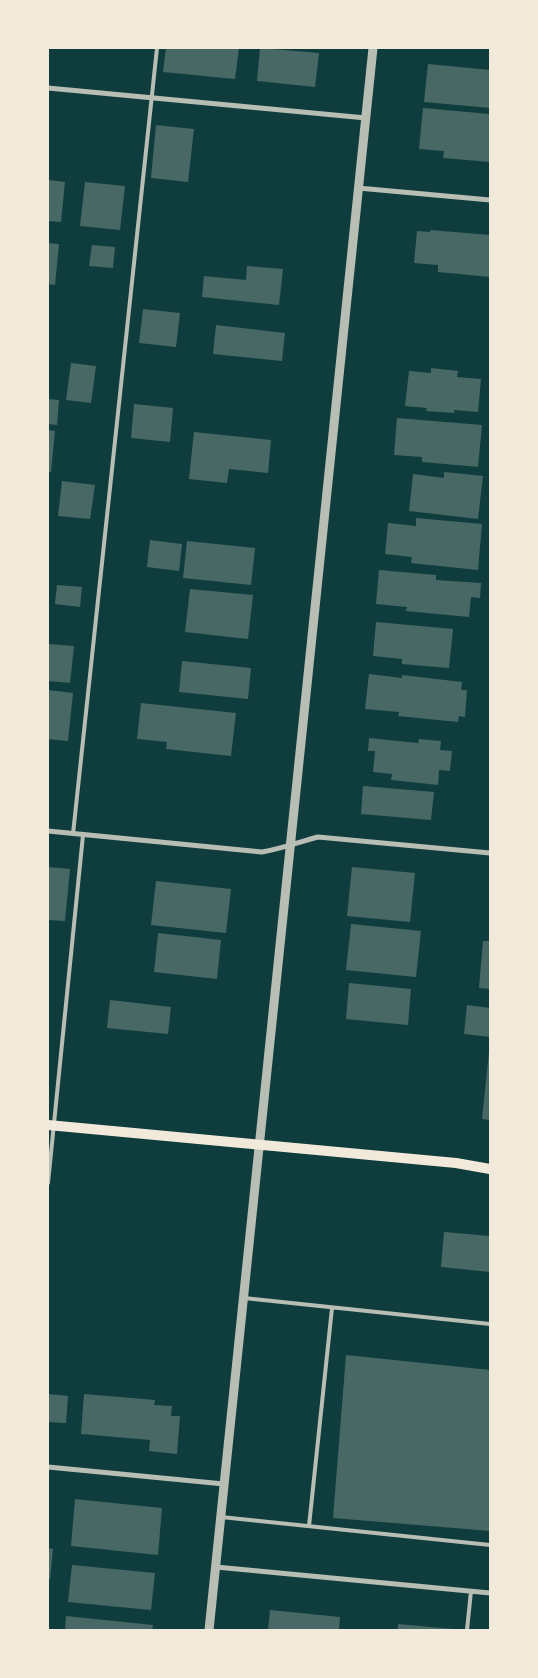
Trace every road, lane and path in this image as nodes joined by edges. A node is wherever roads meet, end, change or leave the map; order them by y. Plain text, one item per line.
1 (157, 48) edge
2 (373, 48) edge
3 (48, 88) edge
4 (151, 98) junction
5 (366, 118) junction
6 (358, 188) junction
7 (490, 200) edge
8 (48, 831) edge
9 (73, 834) junction
10 (83, 835) junction
11 (290, 844) junction
12 (490, 853) edge
13 (50, 1125) edge
14 (259, 1146) junction
15 (490, 1169) edge
16 (48, 1183) edge
17 (244, 1298) junction
18 (332, 1308) junction
19 (490, 1324) edge
20 (48, 1467) edge
21 (224, 1484) junction
22 (221, 1516) junction
23 (309, 1526) junction
24 (490, 1545) edge
25 (216, 1566) junction
26 (471, 1592) junction
27 (490, 1593) edge
28 (209, 1630) edge
29 (467, 1630) edge

1 - 4 lane
2 - 5 street
3 - 4 street
4 - 5 street
4 - 9 lane
5 - 6 street
6 - 7 street
6 - 11 street
8 - 9 street
9 - 10 street
10 - 11 street
10 - 13 lane
11 - 12 street
11 - 14 street
13 - 14 main road
13 - 16 lane
14 - 15 main road
14 - 17 street
17 - 18 lane
17 - 21 street
18 - 19 lane
18 - 23 lane
20 - 21 street
21 - 22 street
22 - 23 lane
22 - 25 street
23 - 24 lane
25 - 26 street
25 - 28 street
26 - 27 street
26 - 29 lane

